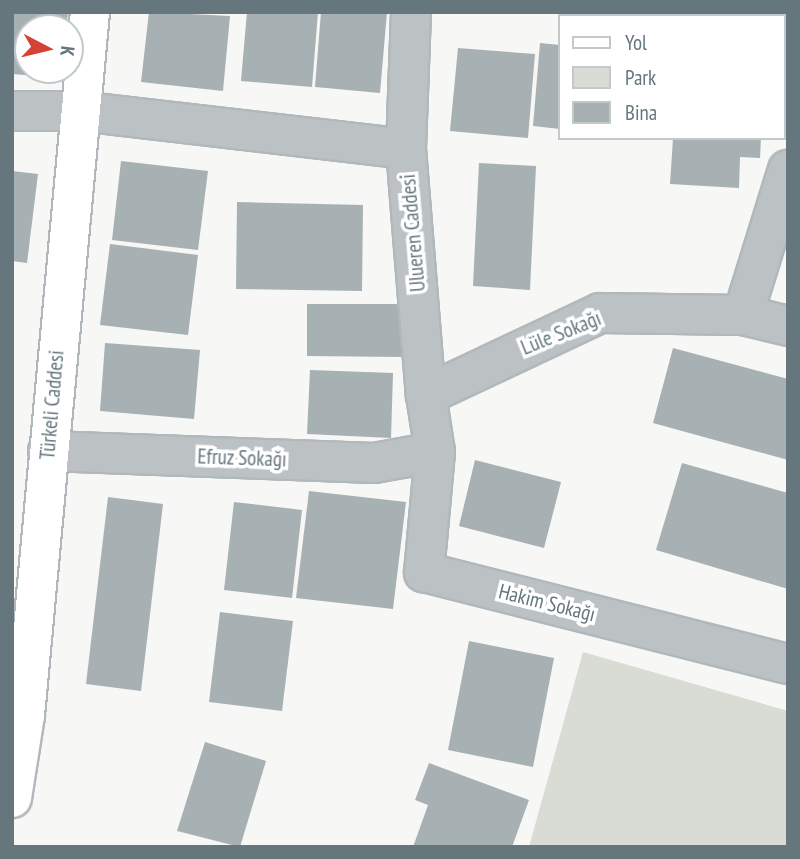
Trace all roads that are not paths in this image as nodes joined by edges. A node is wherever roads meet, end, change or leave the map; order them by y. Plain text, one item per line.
1 (90, 12) edge
2 (411, 12) edge
3 (12, 111) edge
4 (79, 111) junction
5 (406, 149) junction
6 (788, 170) edge
7 (743, 315) junction
8 (788, 326) edge
9 (426, 395) junction
10 (48, 451) junction
11 (435, 452) junction
12 (788, 664) edge
13 (12, 798) edge

1 - 4 street, Türkeli Caddesi
2 - 5 street, Ulueren Caddesi
3 - 4 street
4 - 5 street
4 - 10 street, Türkeli Caddesi
5 - 9 street, Ulueren Caddesi
6 - 7 street
7 - 8 street, Lüle Sokağı
7 - 9 street, Lüle Sokağı
9 - 11 street, Ulueren Caddesi
10 - 11 street, Efruz Sokağı
10 - 13 street, Türkeli Caddesi
11 - 12 street, Hakim Sokağı

